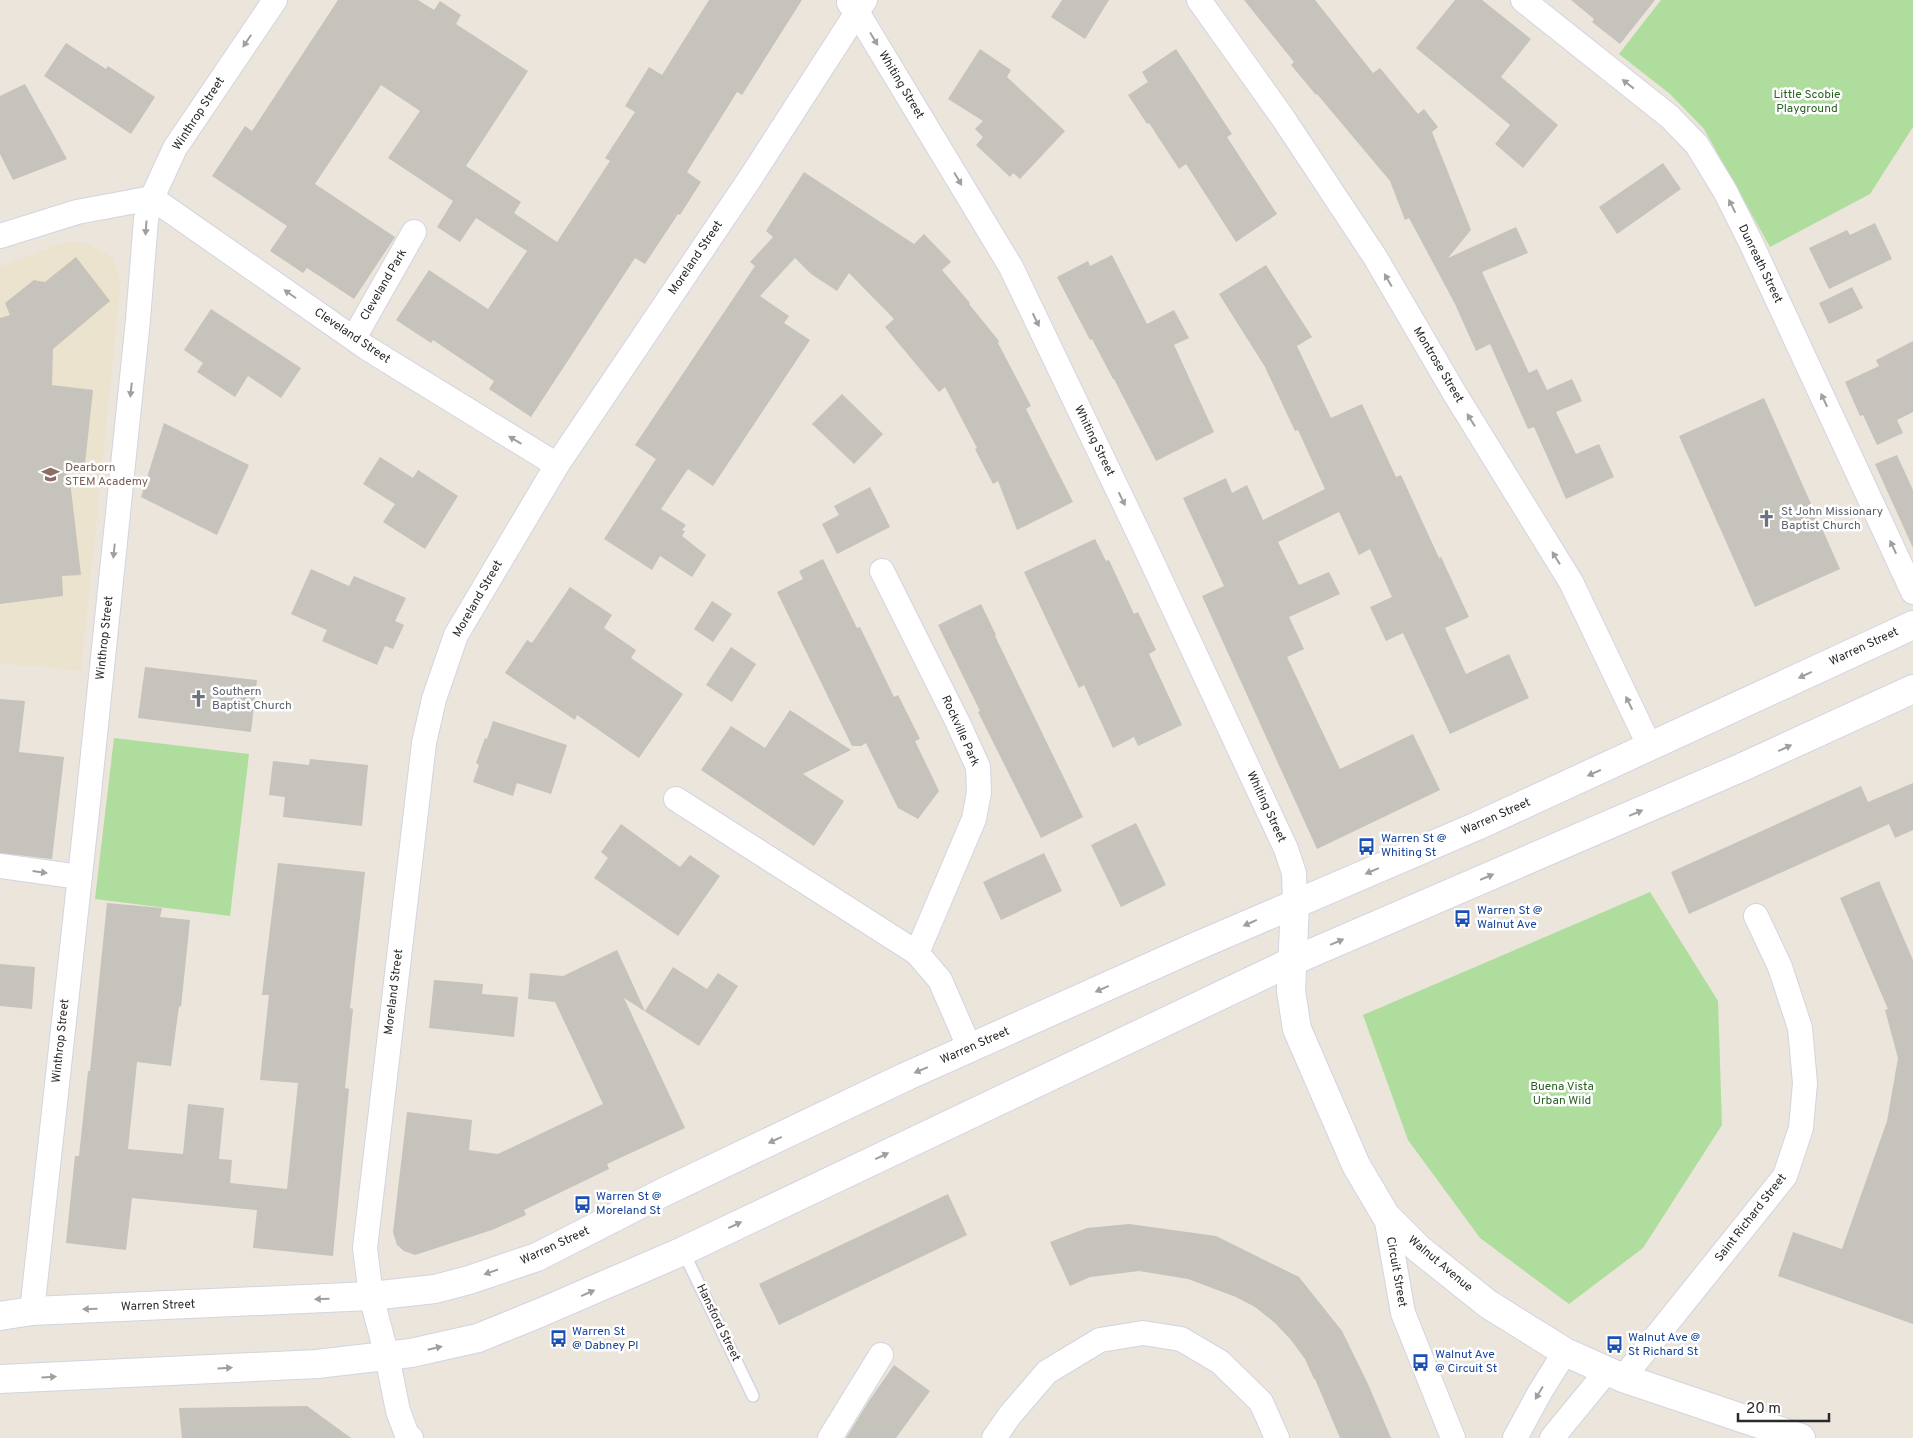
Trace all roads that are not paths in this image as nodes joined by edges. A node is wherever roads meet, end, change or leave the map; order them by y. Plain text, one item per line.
1 (274, 0) edge
2 (1199, 0) edge
3 (1523, 0) edge
4 (856, 4) edge
5 (152, 198) junction
6 (414, 232) dead end
7 (0, 236) edge
8 (354, 338) junction
9 (556, 465) junction
10 (882, 571) dead end
11 (1913, 592) edge
12 (1913, 625) edge
13 (1913, 689) edge
14 (1650, 747) junction
15 (676, 799) dead end
16 (0, 866) edge
17 (80, 877) junction
18 (1295, 904) junction
19 (1756, 916) dead end
20 (917, 953) junction
21 (1293, 961) junction
22 (970, 1049) junction
23 (1386, 1216) junction
24 (683, 1251) junction
25 (371, 1296) junction
26 (32, 1311) junction
27 (0, 1316) edge
28 (1566, 1352) junction
29 (881, 1355) dead end
30 (387, 1356) junction
31 (1615, 1375) junction
32 (0, 1379) edge
33 (753, 1396) dead end
34 (408, 1437) edge
35 (830, 1438) edge
36 (994, 1438) edge
37 (1276, 1438) edge
38 (1453, 1438) edge
39 (1515, 1438) edge
40 (1552, 1438) edge
41 (1801, 1438) edge

1 -> 5 street, Winthrop Street
14 -> 2 street, Montrose Street
11 -> 3 street, Dunreath Street
4 - 9 street, Moreland Street
4 -> 18 street, Whiting Street
5 - 7 street
8 -> 5 street, Cleveland Street
5 -> 17 street, Winthrop Street
6 - 8 street, Cleveland Park
9 -> 8 street, Cleveland Street
9 - 25 street, Moreland Street
10 - 20 street, Rockville Park
12 -> 14 main road, Warren Street
21 -> 13 main road
14 -> 18 main road, Warren Street
15 - 20 street
16 -> 17 street
17 - 26 street, Winthrop Street
18 - 21 main road, Walnut Avenue
18 -> 22 main road, Warren Street
19 - 31 street, Saint Richard Street
20 - 22 street
21 - 23 main road, Walnut Avenue
24 -> 21 main road
22 -> 25 main road, Warren Street
23 - 28 main road, Walnut Avenue
23 - 38 street, Circuit Street
30 -> 24 main road
24 - 33 lane, Hansford Street
25 -> 26 main road, Warren Street
25 - 30 street, Moreland Street
26 - 27 main road, Warren Street
28 - 31 main road, Walnut Avenue
28 -> 39 street
29 - 35 street
32 -> 30 main road
30 - 34 street, Moreland Street
31 - 40 street
31 - 41 main road, Walnut Avenue
36 - 37 street

